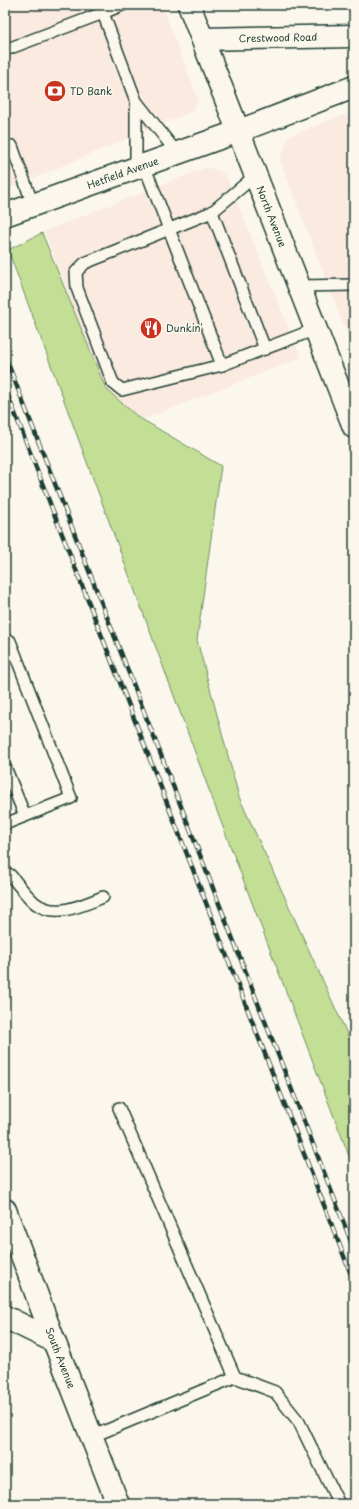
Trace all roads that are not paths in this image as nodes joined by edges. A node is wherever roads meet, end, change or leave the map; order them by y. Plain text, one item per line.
1 (122, 5) edge
2 (189, 5) edge
3 (101, 9) edge
4 (354, 36) edge
5 (203, 39) junction
6 (5, 50) edge
7 (354, 87) edge
8 (136, 101) junction
9 (239, 131) junction
10 (12, 146) dead end
11 (178, 153) junction
12 (140, 167) junction
13 (256, 175) junction
14 (33, 205) junction
15 (212, 212) junction
16 (5, 215) edge
17 (169, 229) junction
18 (354, 285) edge
19 (299, 286) junction
20 (316, 329) junction
21 (265, 349) junction
22 (222, 365) junction
23 (354, 427) edge
24 (5, 643) edge
25 (5, 767) edge
26 (25, 816) junction
27 (5, 824) edge
28 (5, 872) edge
29 (103, 897) dead end
30 (119, 1108) dead end
31 (5, 1210) edge
32 (5, 1317) edge
33 (54, 1341) junction
34 (234, 1377) junction
35 (91, 1437) junction
36 (118, 1504) edge
37 (340, 1504) edge

1 - 3 lane
2 - 5 main road, North Avenue
3 - 6 lane
3 - 8 lane
4 - 5 main road, Crestwood Road
5 - 9 main road, North Avenue
7 - 9 main road
8 - 11 lane
8 - 12 lane
9 - 11 main road, Hetfield Avenue
9 - 13 main road, North Avenue
10 - 14 lane
11 - 12 main road, Hetfield Avenue
12 - 14 main road, Hetfield Avenue
12 - 17 lane
13 - 15 lane
13 - 19 main road, North Avenue
14 - 16 main road, Hetfield Avenue
15 - 17 lane
15 - 21 lane
17 - 22 lane
17 - 22 lane
18 - 19 lane
19 - 20 main road, North Avenue
20 - 21 lane
20 - 23 main road, North Avenue
21 - 22 lane
24 - 26 lane
25 - 26 lane
26 - 27 lane
28 - 29 lane
30 - 34 lane
31 - 33 main road, South Avenue
32 - 33 main road
33 - 35 main road, South Avenue
34 - 35 lane
34 - 37 lane
35 - 36 main road, South Avenue

